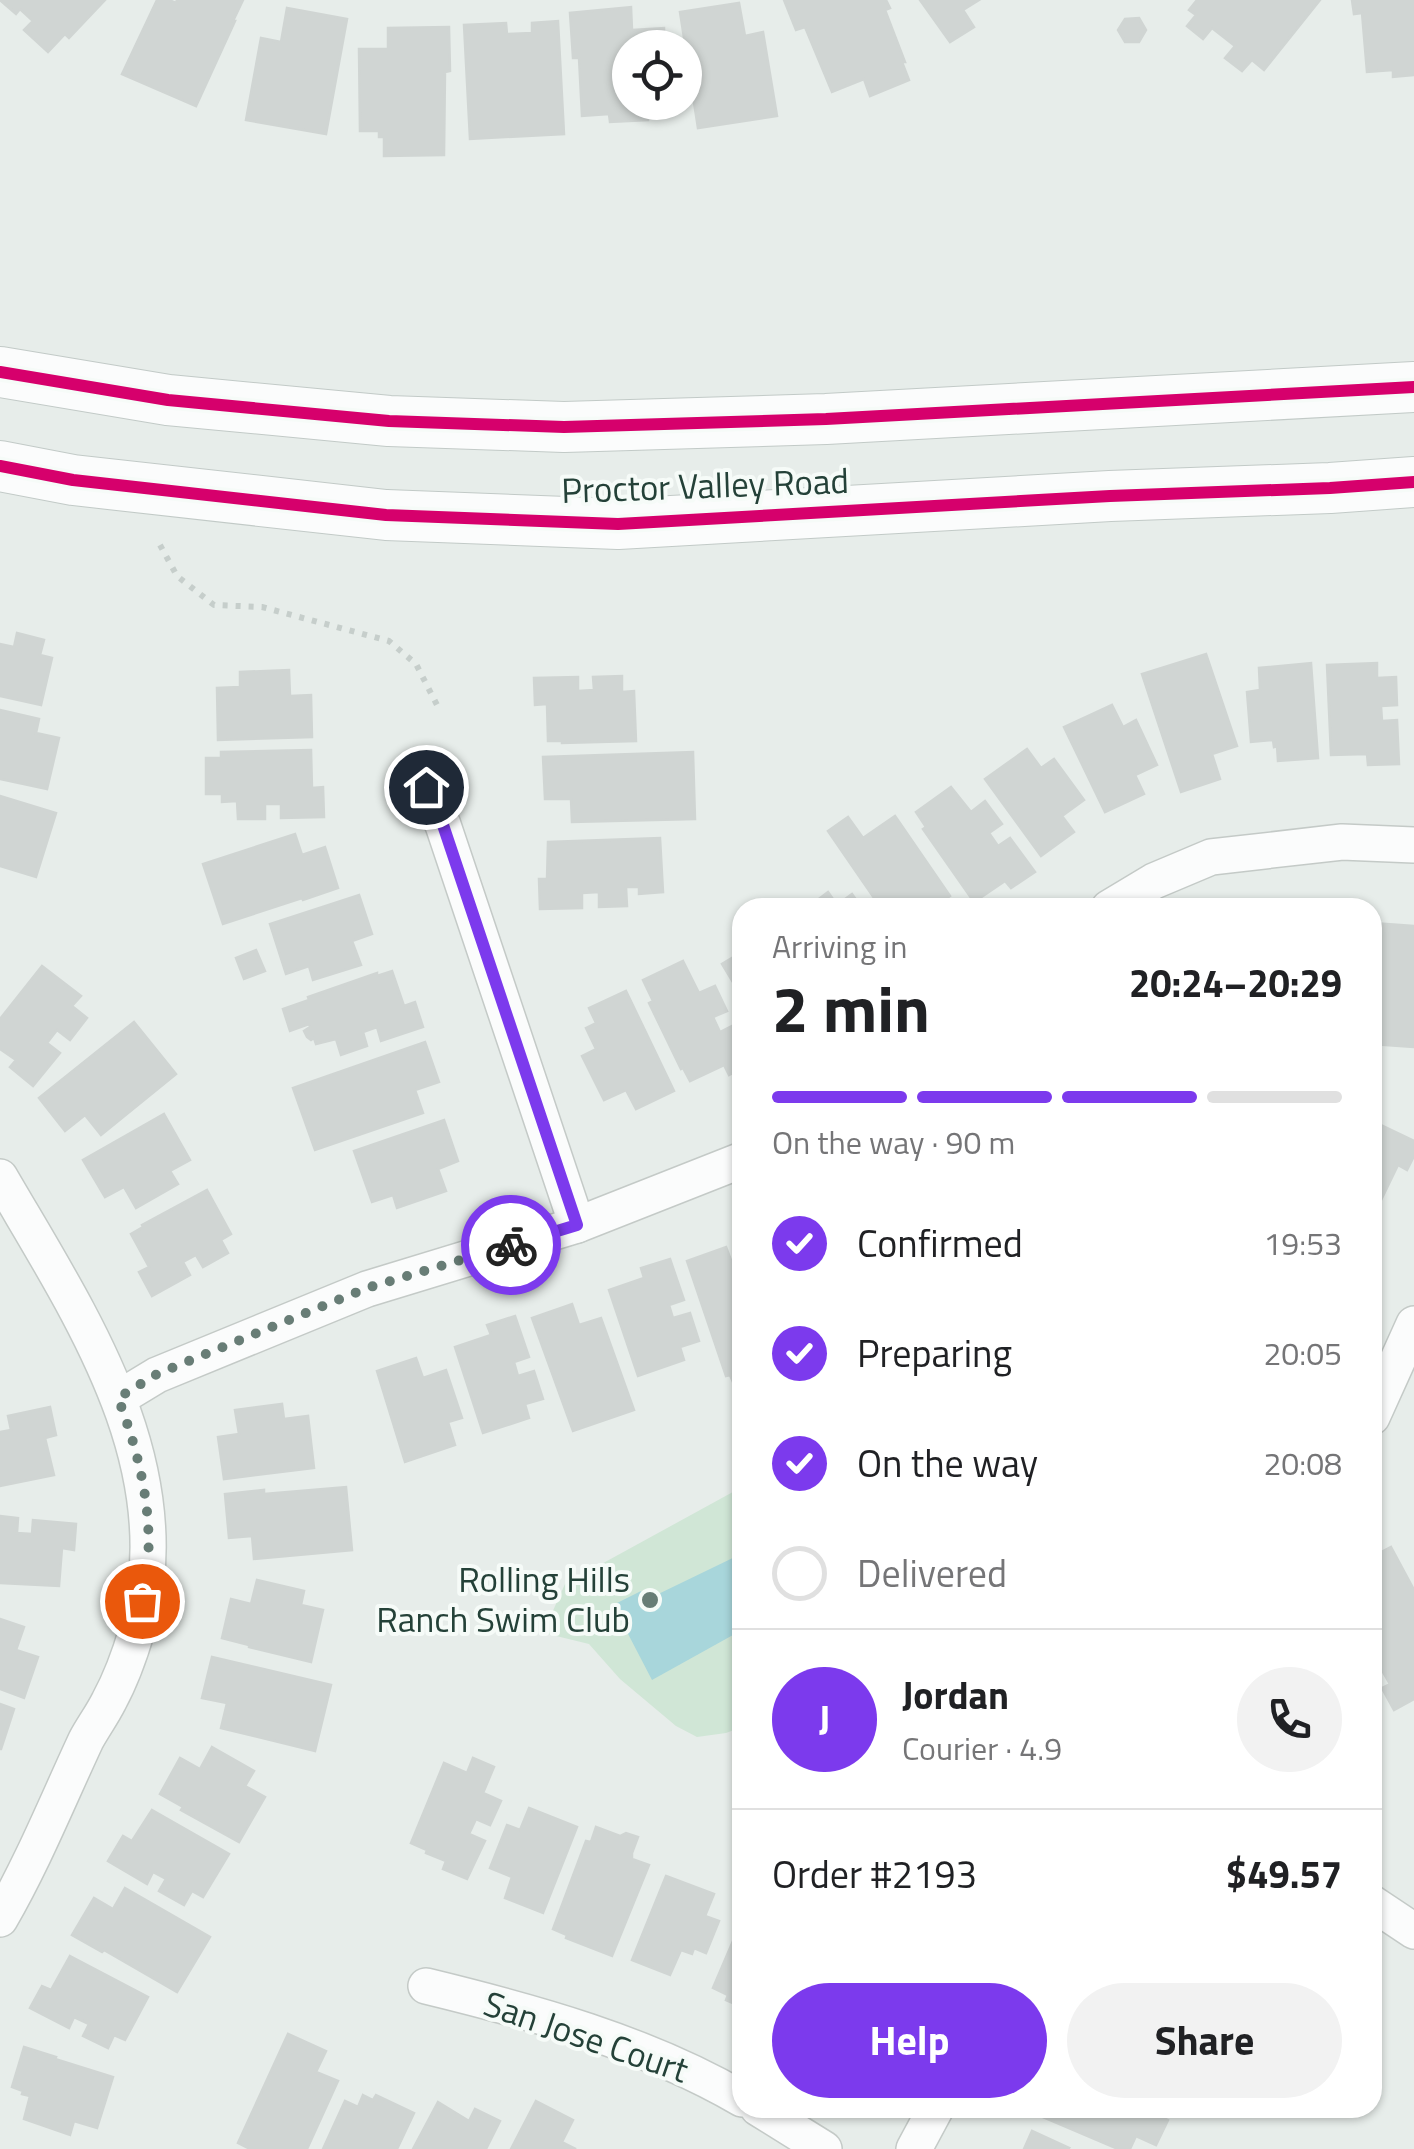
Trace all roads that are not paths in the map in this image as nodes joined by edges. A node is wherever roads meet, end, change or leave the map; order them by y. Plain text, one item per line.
1 (0, 372) edge
2 (1414, 387) edge
3 (0, 466) edge
4 (1414, 482) edge
5 (426, 787) dead end
6 (1414, 845) edge
7 (1126, 898) edge
8 (732, 1164) edge
9 (0, 1176) edge
10 (577, 1225) junction
11 (1414, 1324) edge
12 (1382, 1395) edge
13 (118, 1398) junction
14 (1382, 1910) edge
15 (0, 1919) edge
16 (1414, 1931) edge
17 (426, 1986) dead end
18 (732, 2093) edge
19 (774, 2118) edge
20 (931, 2118) edge
21 (824, 2149) edge
22 (914, 2149) edge

1 - 2 main road, Proctor Valley Road
3 - 4 main road, Proctor Valley Road
5 - 10 street
6 - 7 street
8 - 10 street
9 - 13 street
10 - 13 street
11 - 12 street
13 - 15 street
14 - 16 street
17 - 18 street, San Jose Court
19 - 21 street
20 - 22 street

